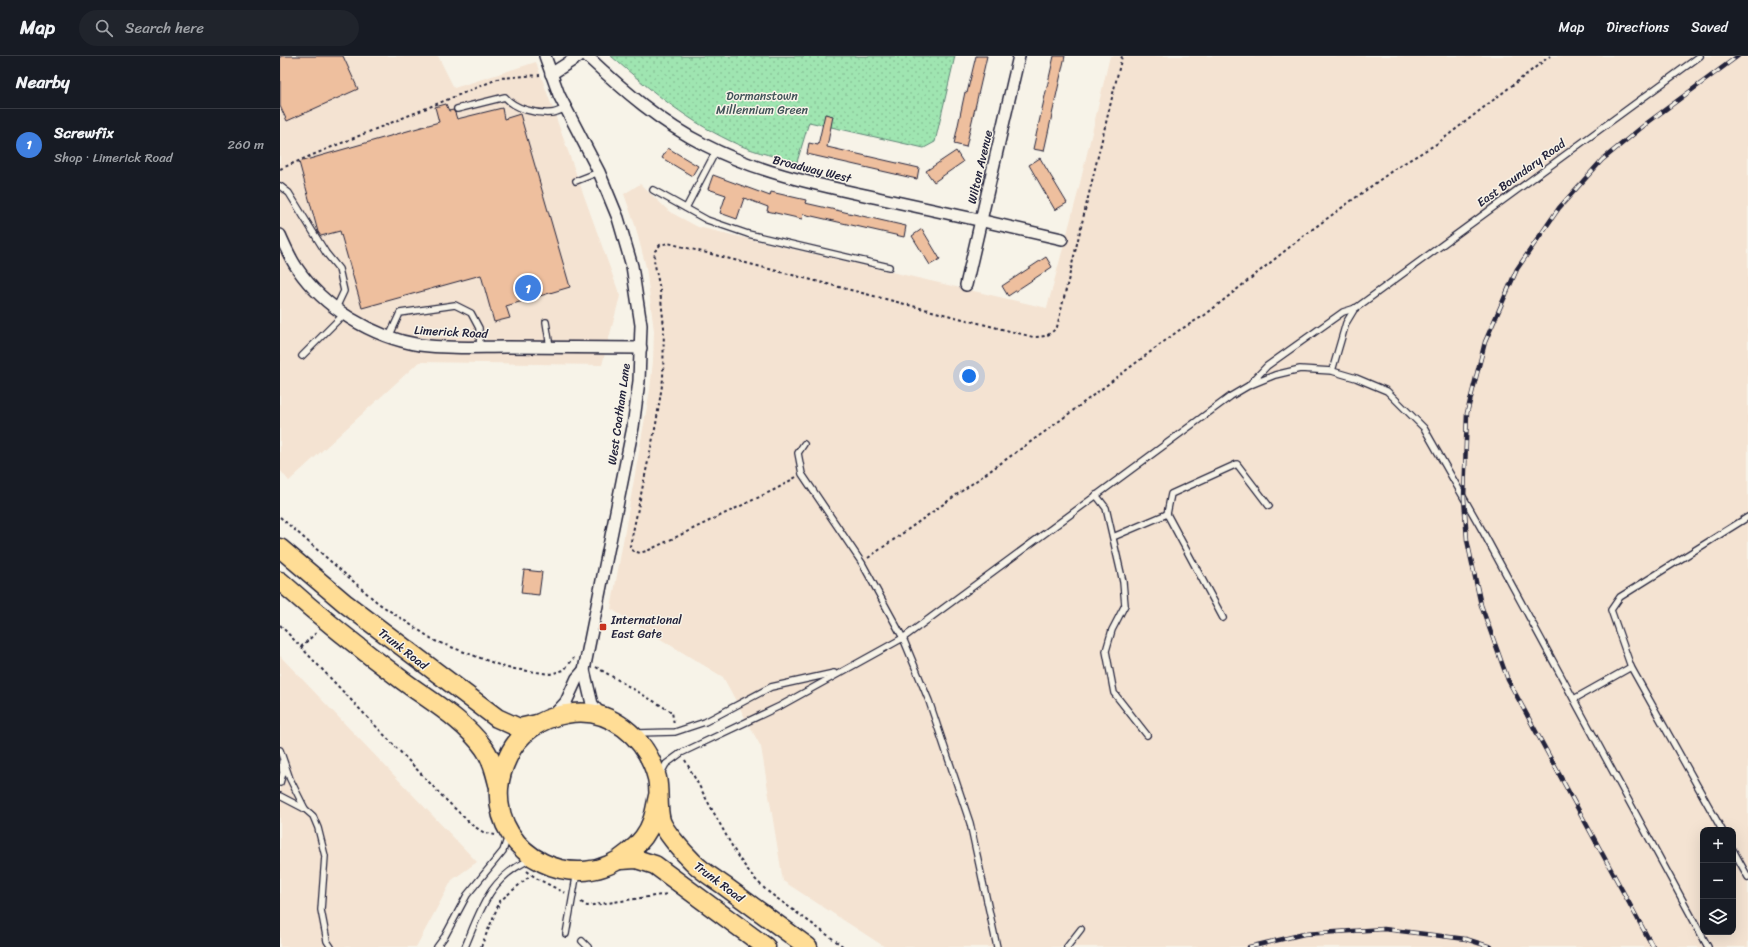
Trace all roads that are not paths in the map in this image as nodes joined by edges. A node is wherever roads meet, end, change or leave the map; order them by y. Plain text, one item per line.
1 (545, 56) edge
2 (579, 56) edge
3 (587, 56) edge
4 (1019, 56) edge
5 (1700, 56) edge
6 (551, 74) junction
7 (566, 108) junction
8 (457, 109) dead end
9 (716, 151) junction
10 (599, 172) junction
11 (576, 181) dead end
12 (280, 186) edge
13 (653, 190) dead end
14 (686, 208) junction
15 (981, 220) junction
16 (280, 235) edge
17 (1062, 239) dead end
18 (889, 266) dead end
19 (966, 284) dead end
20 (1356, 308) junction
21 (340, 311) junction
22 (546, 322) dead end
23 (389, 337) junction
24 (480, 347) junction
25 (550, 348) junction
26 (641, 348) junction
27 (302, 356) dead end
28 (1332, 371) junction
29 (1248, 386) junction
30 (804, 444) dead end
31 (1096, 495) junction
32 (1269, 506) dead end
33 (1167, 514) junction
34 (1748, 517) edge
35 (1113, 537) junction
36 (280, 548) edge
37 (280, 581) edge
38 (1223, 618) dead end
39 (903, 638) junction
40 (585, 665) junction
41 (1631, 667) junction
42 (840, 672) junction
43 (1574, 699) junction
44 (601, 716) junction
45 (545, 720) junction
46 (632, 733) junction
47 (1147, 735) dead end
48 (281, 752) edge
49 (280, 783) edge
50 (658, 788) junction
51 (499, 789) junction
52 (280, 796) edge
53 (305, 809) junction
54 (1720, 827) edge
55 (510, 832) junction
56 (1736, 855) edge
57 (621, 860) junction
58 (533, 867) junction
59 (577, 872) junction
60 (1748, 877) edge
61 (1081, 929) dead end
62 (566, 934) dead end
63 (582, 941) dead end
64 (331, 947) edge
65 (437, 947) edge
66 (465, 947) edge
67 (588, 947) edge
68 (766, 947) edge
69 (808, 947) edge
70 (997, 947) edge
71 (1067, 947) edge
72 (1708, 947) edge

1 - 6 street, West Coatham Lane
2 - 6 street
3 - 9 street, Broadway West
4 - 15 street, Wilton Avenue
5 - 20 lane, East Boundary Road
6 - 7 street, West Coatham Lane
7 - 8 lane
7 - 10 street, West Coatham Lane
9 - 14 lane
9 - 15 street, Broadway West
10 - 11 lane
10 - 26 street, West Coatham Lane
12 - 21 lane
13 - 14 lane
14 - 18 lane
15 - 17 street, Broadway West
15 - 19 street, Wilton Avenue
16 - 21 street, Limerick Road
20 - 28 lane
20 - 29 lane
21 - 23 street, Limerick Road
21 - 27 lane
22 - 25 lane
23 - 24 street, Limerick Road
23 - 24 lane
24 - 25 street, Limerick Road
25 - 26 street, Limerick Road
26 - 40 street, West Coatham Lane
28 - 29 lane
28 - 43 lane
29 - 31 lane
30 - 39 lane
31 - 35 lane
31 - 39 lane
32 - 33 lane
33 - 35 lane
33 - 38 lane
34 - 41 lane
35 - 47 lane
36 - 45 main road, Trunk Road
37 - 51 main road, Trunk Road
39 - 42 lane
39 - 70 lane
40 - 44 street, West Coatham Lane
40 - 45 street, West Coatham Lane
41 - 43 lane
41 - 54 lane
42 - 46 lane
42 - 50 lane
43 - 72 lane
44 - 45 main road, Trunk Road
44 - 46 main road, Trunk Road
45 - 51 main road
46 - 50 main road, Trunk Road
48 - 49 lane
48 - 53 lane
50 - 57 main road
50 - 69 main road, Trunk Road
51 - 55 main road
52 - 53 lane
53 - 64 lane
55 - 58 main road
55 - 65 lane
56 - 60 lane
57 - 59 main road
57 - 68 main road, Trunk Road
58 - 59 main road
58 - 66 lane
59 - 62 lane
61 - 71 lane
63 - 67 lane

